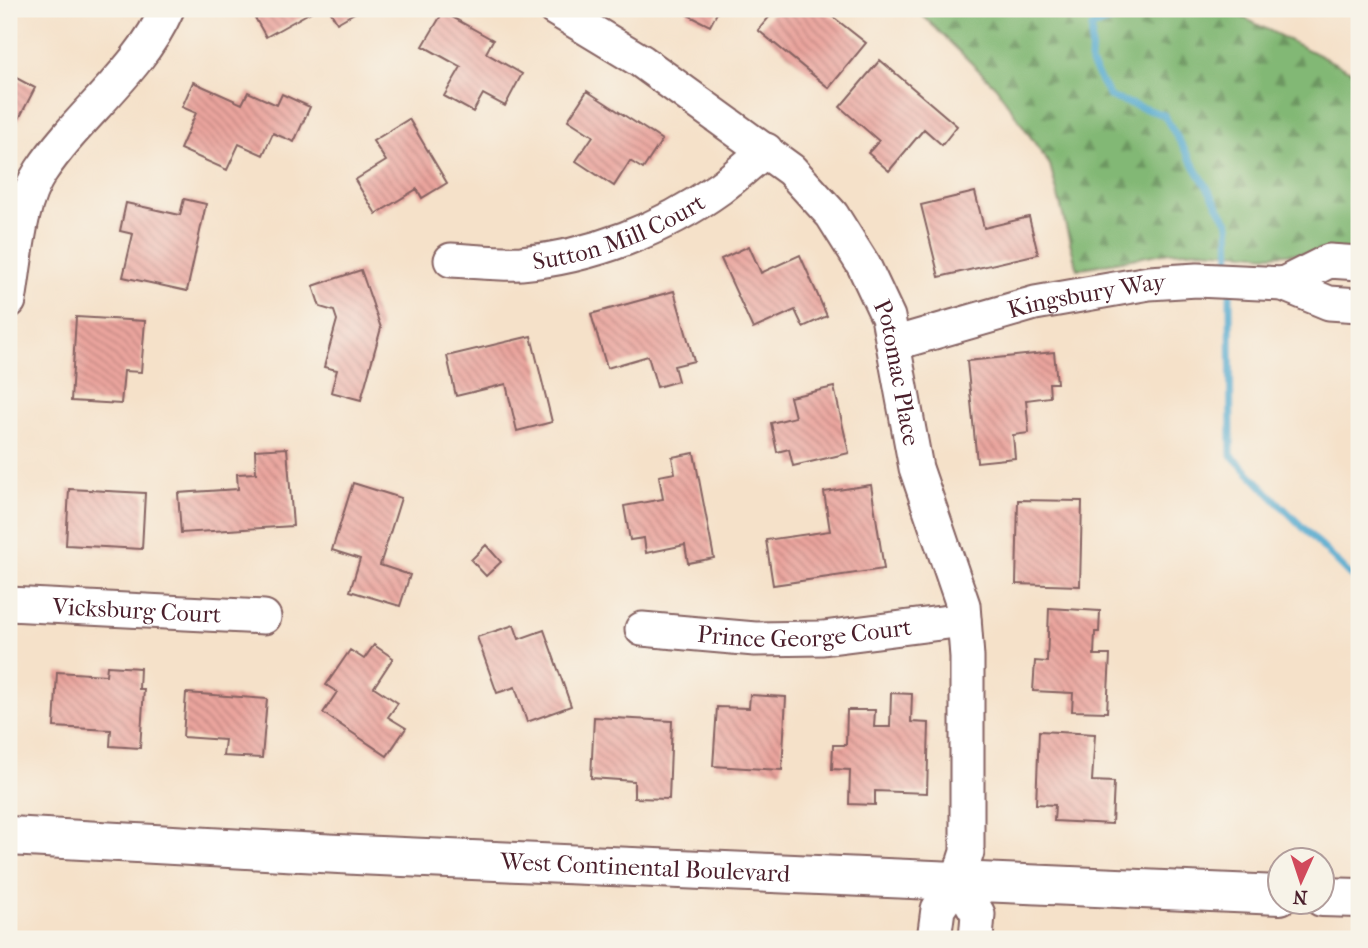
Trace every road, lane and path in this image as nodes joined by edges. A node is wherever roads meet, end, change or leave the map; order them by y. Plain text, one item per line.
1 (167, 9) edge
2 (555, 9) edge
3 (766, 150) junction
4 (13, 251) edge
5 (451, 260) dead end
6 (1359, 263) edge
7 (1283, 284) junction
8 (9, 301) edge
9 (1359, 305) edge
10 (893, 344) junction
11 (9, 604) edge
12 (264, 617) dead end
13 (964, 620) junction
14 (642, 629) dead end
15 (9, 836) edge
16 (958, 880) junction
17 (1266, 894) edge
18 (1336, 897) edge
19 (1359, 898) edge
20 (934, 939) edge
21 (976, 939) edge

1 - 4 street
2 - 3 street, Potomac Place
3 - 5 street, Sutton Mill Court
3 - 10 street, Potomac Place
4 - 8 street
6 - 7 street, Kingsbury Way
7 - 9 street, Kingsbury Way
7 - 10 street, Kingsbury Way
10 - 13 street, Potomac Place
11 - 12 street, Vicksburg Court
13 - 14 street, Prince George Court
13 - 16 street, Potomac Place
15 - 16 main road, West Continental Boulevard
16 - 17 main road, West Continental Boulevard
16 - 20 street, Potomac Place
16 - 21 street
18 - 19 main road

